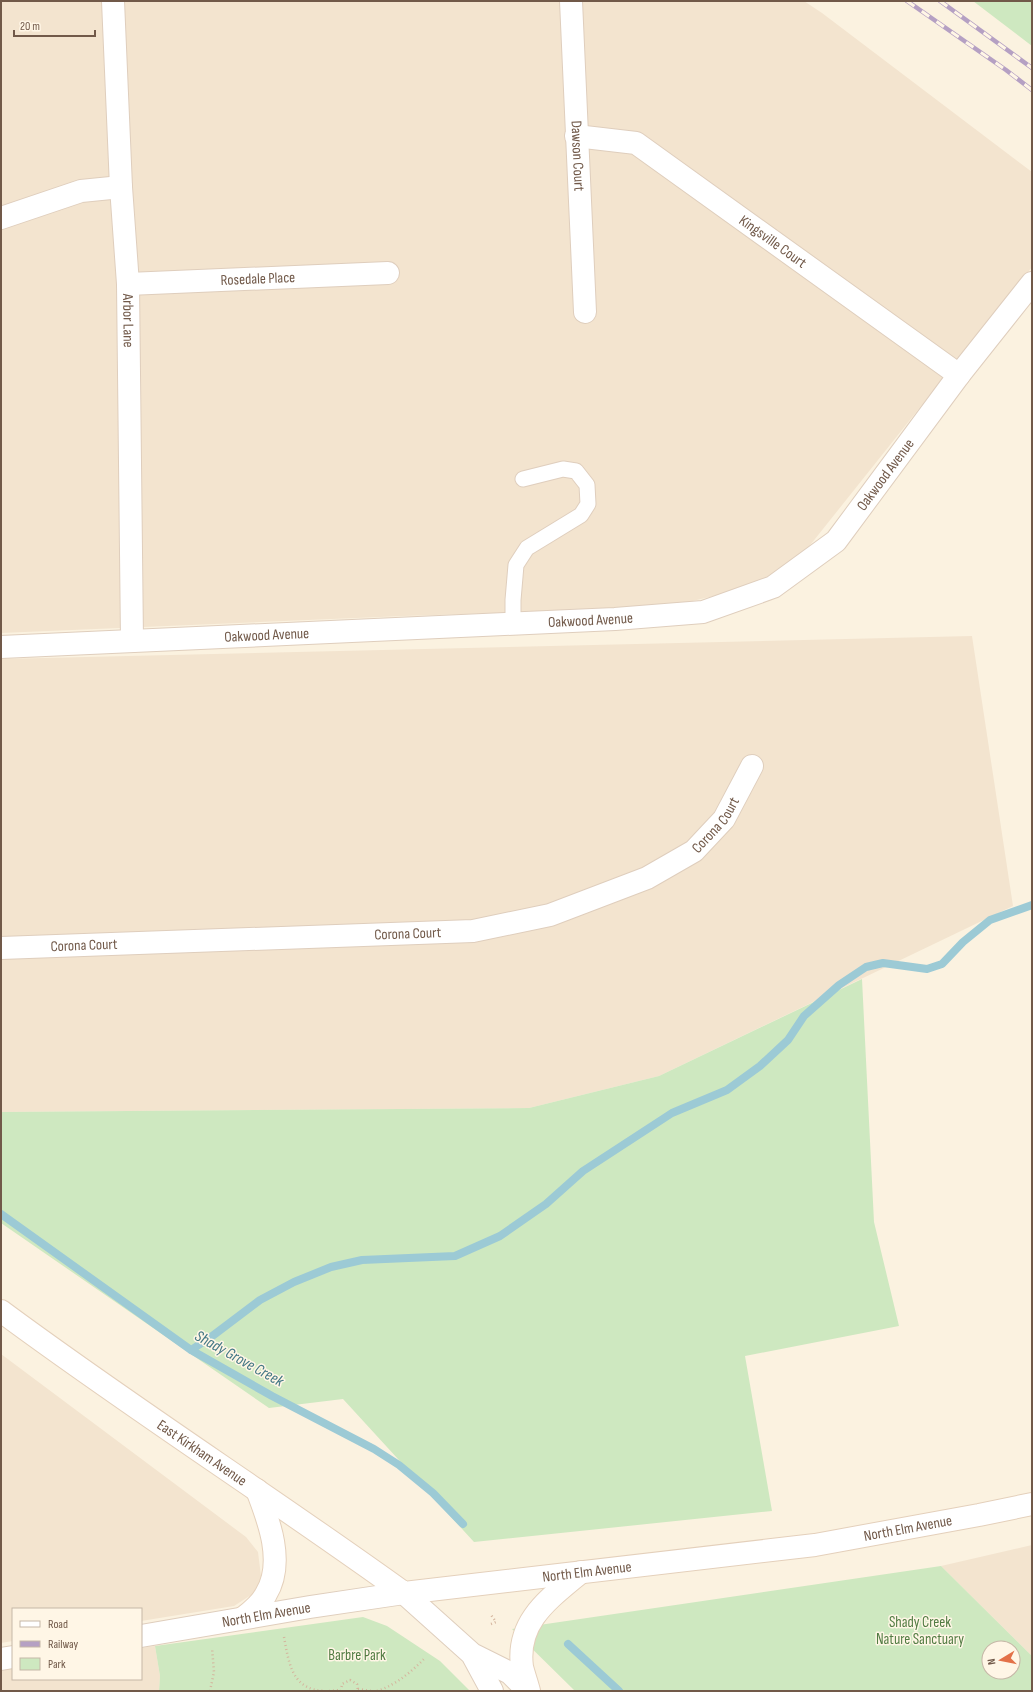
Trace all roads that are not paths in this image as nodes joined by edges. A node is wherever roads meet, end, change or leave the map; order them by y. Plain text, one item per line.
1 (113, 1) edge
2 (571, 1) edge
3 (576, 136) junction
4 (121, 187) junction
5 (1, 218) edge
6 (388, 273) dead end
7 (1032, 283) edge
8 (128, 284) junction
9 (585, 312) dead end
10 (958, 375) junction
11 (523, 479) dead end
12 (514, 623) junction
13 (132, 641) junction
14 (1, 647) edge
15 (752, 766) dead end
16 (1, 948) edge
17 (1, 1311) edge
18 (257, 1490) junction
19 (1032, 1504) edge
20 (581, 1572) junction
21 (404, 1593) junction
22 (243, 1618) junction
23 (142, 1636) edge
24 (472, 1654) junction
25 (12, 1657) edge
26 (1, 1659) edge
27 (492, 1691) edge
28 (529, 1691) edge

1 - 4 street, Arbor Lane
2 - 3 street, Dawson Court
3 - 9 street, Dawson Court
3 - 10 street, Kingsville Court
4 - 5 street
4 - 8 street, Arbor Lane
6 - 8 street, Rosedale Place
7 - 10 street, Oakwood Avenue
8 - 13 street, Arbor Lane
10 - 12 street, Oakwood Avenue
11 - 12 lane
12 - 13 street, Oakwood Avenue
13 - 14 street, Oakwood Avenue
15 - 16 street, Corona Court
17 - 18 street, East Kirkham Avenue
18 - 21 street, East Kirkham Avenue
18 - 22 street
19 - 20 street, North Elm Avenue
20 - 21 street, North Elm Avenue
20 - 28 street
21 - 22 street, North Elm Avenue
21 - 24 street, East Kirkham Avenue
22 - 23 street, North Elm Avenue
24 - 27 street
24 - 28 street
25 - 26 street

